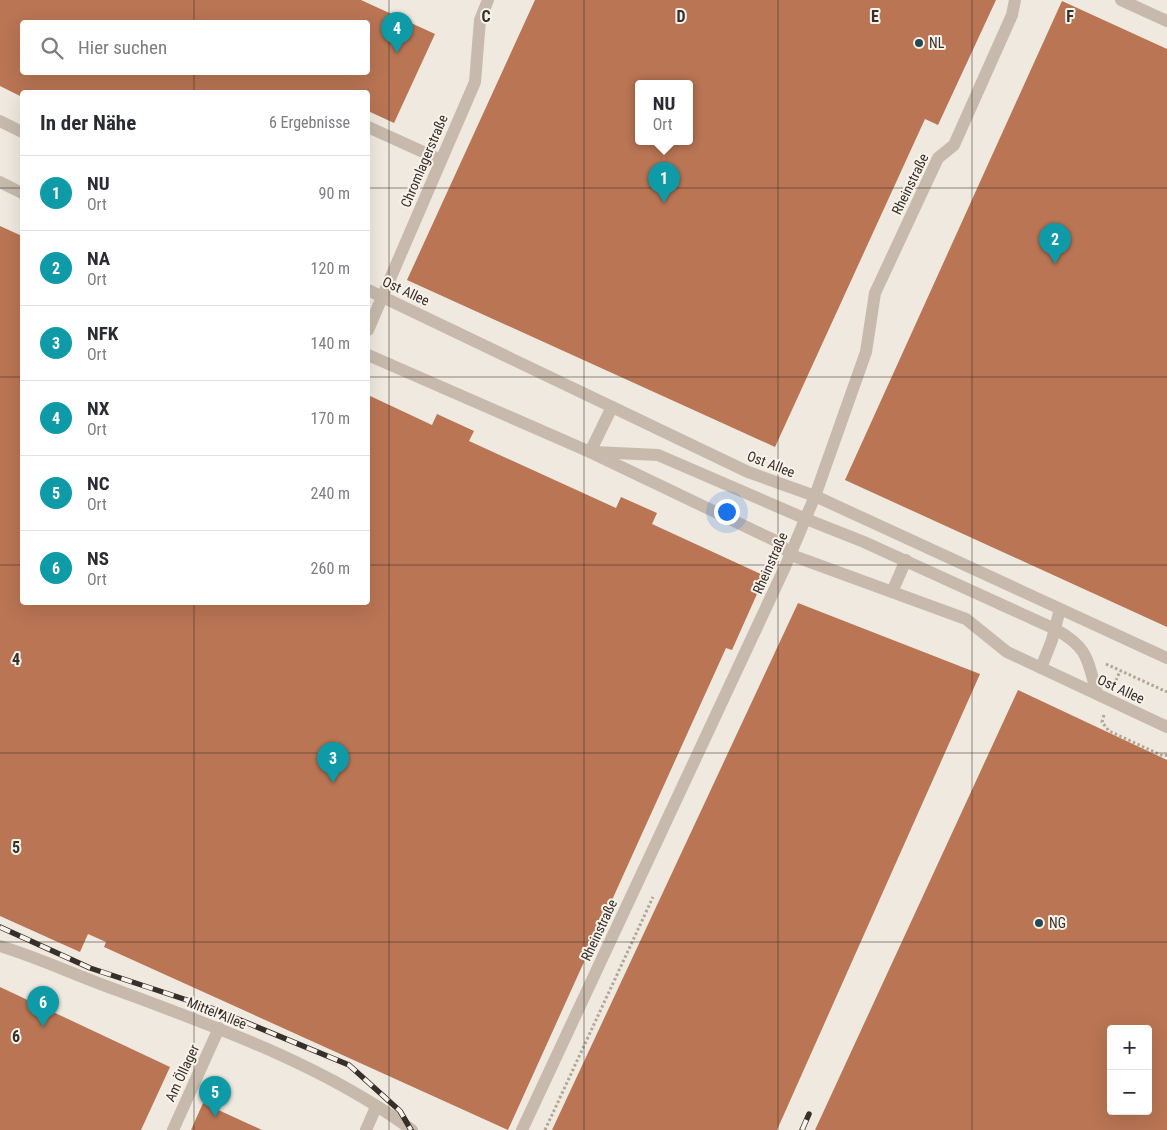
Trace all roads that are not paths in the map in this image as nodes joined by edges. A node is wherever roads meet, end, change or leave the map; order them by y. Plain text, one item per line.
1 (488, 0) edge
2 (1015, 0) edge
3 (1121, 0) edge
4 (1167, 21) edge
5 (0, 122) edge
6 (370, 128) edge
7 (20, 131) edge
8 (441, 160) junction
9 (0, 182) edge
10 (20, 192) edge
11 (370, 291) edge
12 (382, 297) junction
13 (370, 325) edge
14 (370, 356) edge
15 (612, 407) junction
16 (590, 452) junction
17 (815, 496) junction
18 (806, 519) junction
19 (791, 555) junction
20 (906, 560) junction
21 (892, 592) junction
22 (1060, 609) junction
23 (1055, 629) junction
24 (1167, 658) edge
25 (1042, 668) junction
26 (1097, 694) junction
27 (1167, 727) edge
28 (0, 946) edge
29 (219, 1028) junction
30 (376, 1108) junction
31 (172, 1130) edge
32 (366, 1130) edge
33 (412, 1130) edge
34 (522, 1130) edge

1 - 8 lane, Chromlagerstraße
2 - 17 lane, Rheinstraße
3 - 4 lane
5 - 7 lane
6 - 8 lane
8 - 12 lane, Chromlagerstraße
9 - 10 lane
11 - 12 lane, Ost Allee
12 - 13 lane, Chromlagerstraße
12 - 15 lane, Ost Allee
14 - 16 lane
15 - 16 lane
15 - 17 lane, Ost Allee
16 - 18 lane
16 - 19 lane, Ost Allee
17 - 18 lane, Rheinstraße
17 - 22 lane, Ost Allee
18 - 19 lane, Rheinstraße
18 - 20 lane
19 - 21 lane, Ost Allee
19 - 34 lane, Rheinstraße
20 - 21 lane
20 - 23 lane
21 - 25 lane, Ost Allee
22 - 23 lane
22 - 24 lane, Ost Allee
23 - 25 lane
23 - 26 lane
25 - 26 lane, Ost Allee
26 - 27 lane, Ost Allee
28 - 29 lane, Mittel Allee
29 - 30 lane, Mittel Allee
29 - 31 lane, Am Öllager
30 - 32 lane
30 - 33 lane, Mittel Allee

